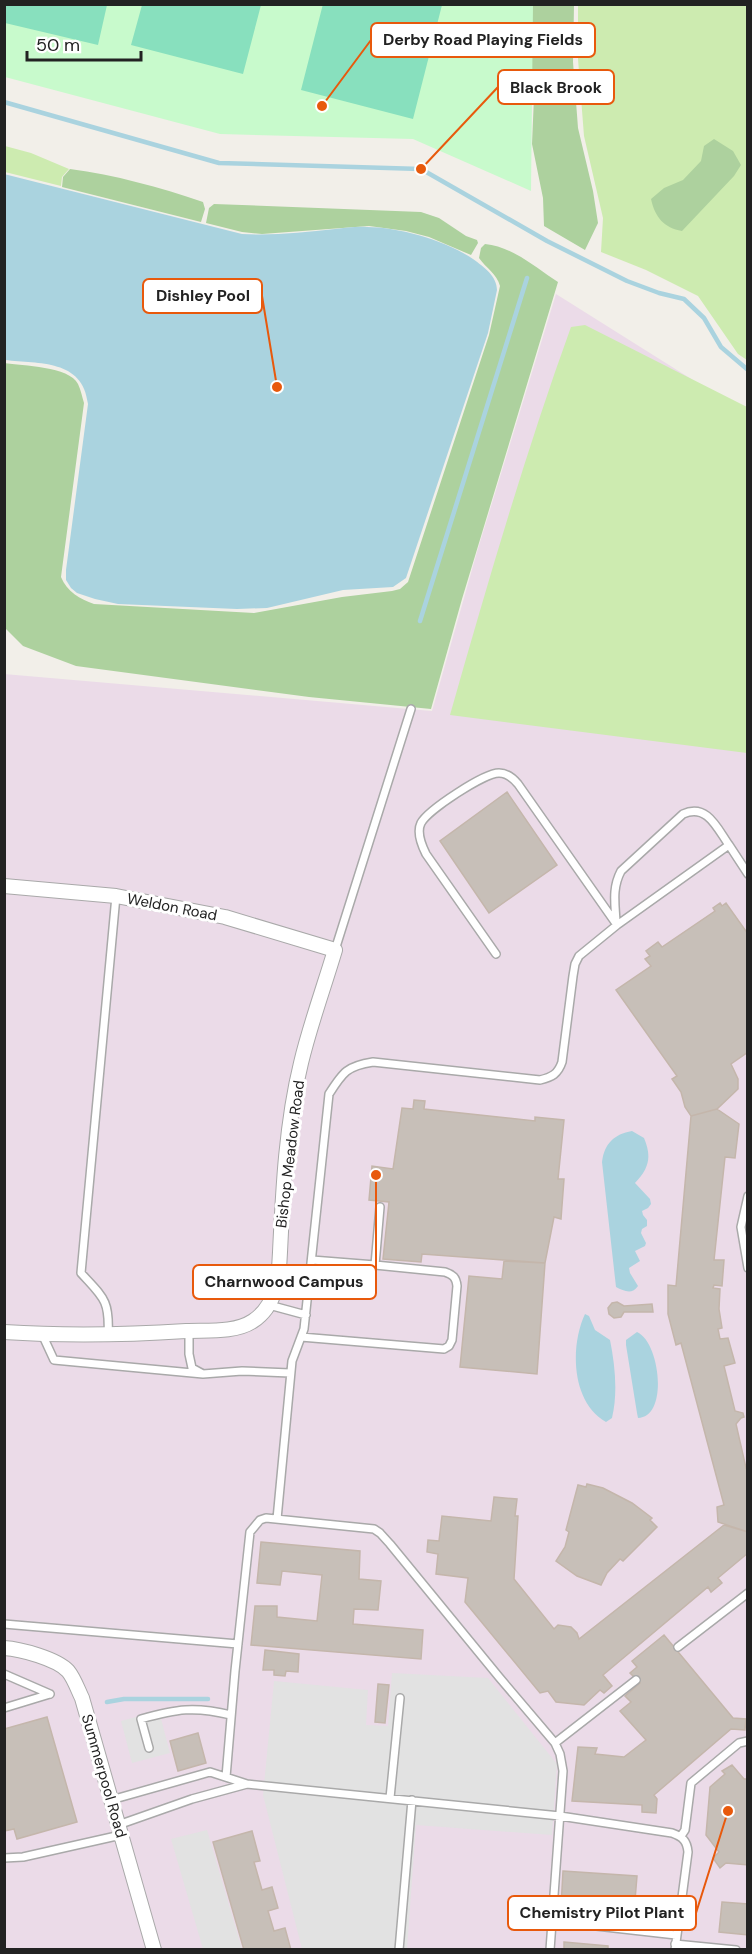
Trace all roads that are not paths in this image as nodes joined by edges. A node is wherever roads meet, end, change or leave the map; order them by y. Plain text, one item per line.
1 (411, 709) dead end
2 (729, 846) junction
3 (747, 874) edge
4 (4, 886) edge
5 (116, 896) junction
6 (616, 925) junction
7 (335, 950) junction
8 (496, 954) dead end
9 (747, 1196) edge
10 (380, 1207) dead end
11 (312, 1260) junction
12 (375, 1265) junction
13 (747, 1268) edge
14 (269, 1305) junction
15 (306, 1315) junction
16 (189, 1331) junction
17 (4, 1332) edge
18 (42, 1334) junction
19 (108, 1335) junction
20 (301, 1337) junction
21 (203, 1374) junction
22 (291, 1374) junction
23 (277, 1519) junction
24 (747, 1593) edge
25 (4, 1624) edge
26 (238, 1644) junction
27 (678, 1647) dead end
28 (4, 1648) edge
29 (4, 1674) edge
30 (636, 1680) dead end
31 (400, 1698) dead end
32 (4, 1708) edge
33 (231, 1715) junction
34 (747, 1741) edge
35 (555, 1743) junction
36 (149, 1748) dead end
37 (226, 1778) junction
38 (247, 1784) junction
39 (390, 1798) junction
40 (111, 1800) junction
41 (412, 1800) junction
42 (560, 1816) junction
43 (120, 1830) junction
44 (681, 1836) junction
45 (4, 1858) edge
46 (552, 1921) junction
47 (676, 1943) edge
48 (154, 1950) edge
49 (399, 1950) edge
50 (550, 1950) edge
51 (736, 1950) edge

1 - 7 lane
2 - 3 lane
2 - 6 lane
2 - 6 lane
4 - 5 street, Weldon Road
5 - 7 street, Weldon Road
5 - 19 lane
6 - 8 lane
6 - 11 lane
7 - 14 street, Bishop Meadow Road
9 - 13 lane
10 - 12 lane
11 - 12 lane
11 - 15 lane
12 - 20 lane
14 - 15 lane
14 - 16 street
15 - 20 lane
16 - 19 street
16 - 21 lane
17 - 18 street
18 - 19 street
18 - 21 lane
20 - 22 lane
21 - 22 lane
22 - 23 lane
23 - 26 lane
23 - 35 lane
24 - 27 lane
25 - 26 lane
26 - 33 lane
28 - 40 street, Summerpool Road
29 - 32 lane
30 - 35 lane
31 - 39 lane
33 - 36 lane
33 - 37 lane
34 - 44 lane
35 - 42 lane
37 - 38 lane
37 - 40 lane
38 - 39 lane
38 - 43 lane
39 - 41 lane
40 - 43 street, Summerpool Road
41 - 42 lane
41 - 49 lane
42 - 44 lane
42 - 46 lane
43 - 45 lane
43 - 48 street, Summerpool Road
44 - 47 lane
46 - 47 lane
46 - 50 lane
47 - 51 lane

